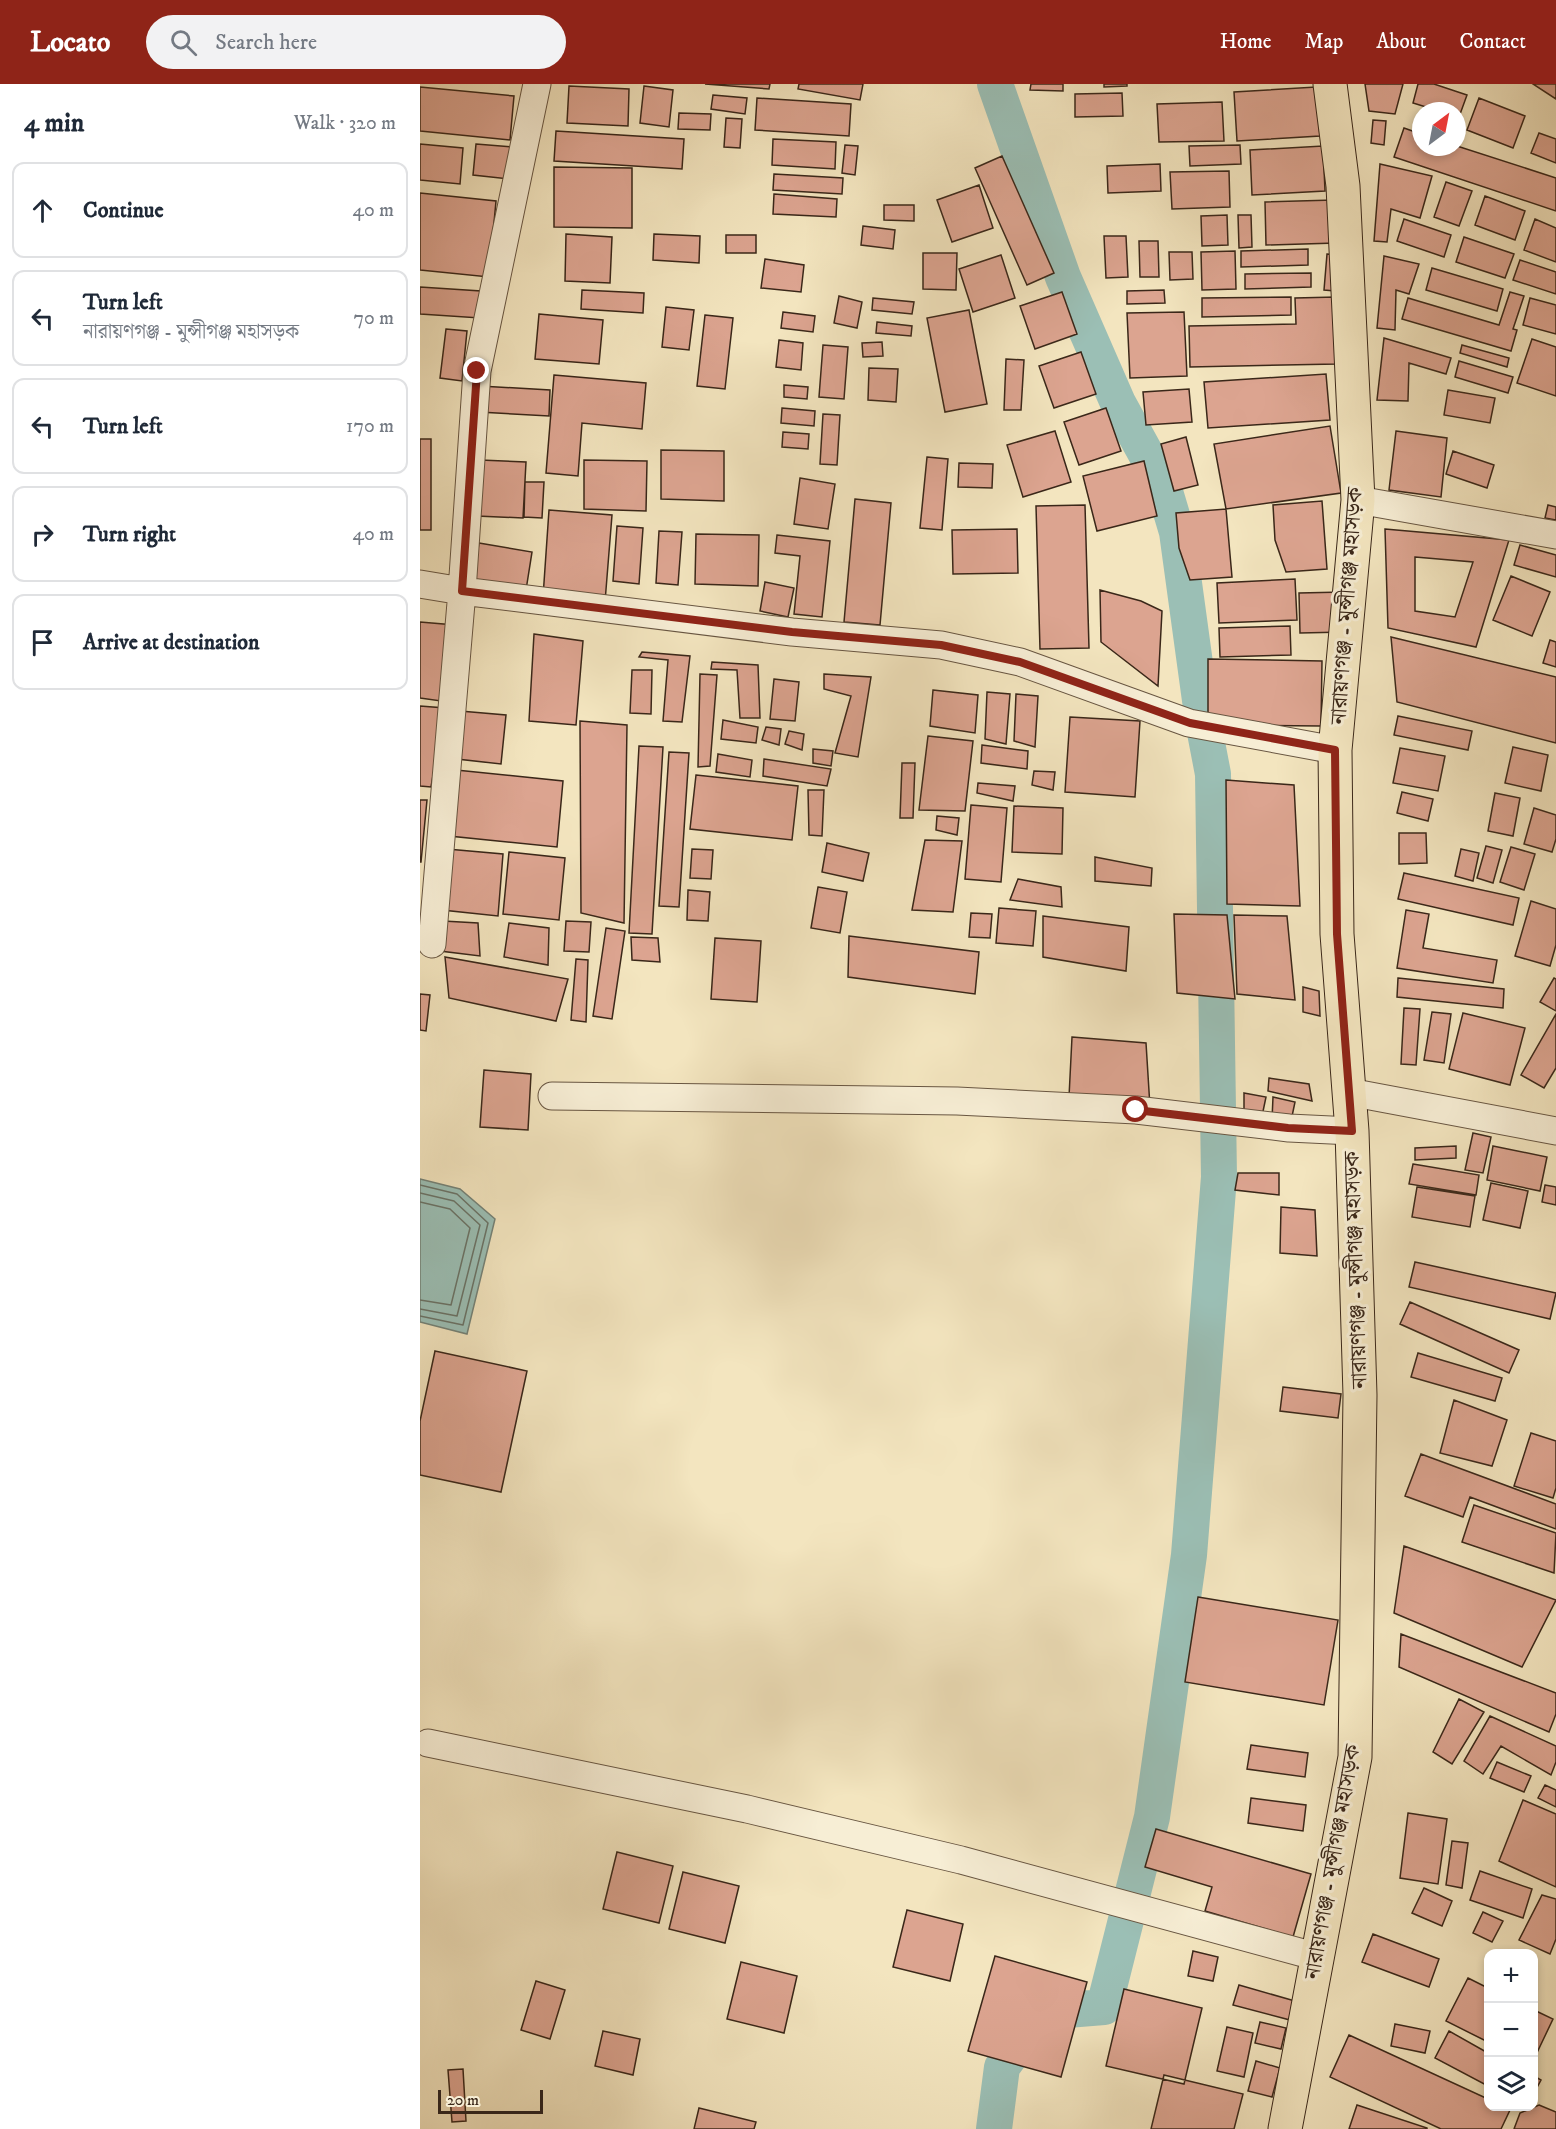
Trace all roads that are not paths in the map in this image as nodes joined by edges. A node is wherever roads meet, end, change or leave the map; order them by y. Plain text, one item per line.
1 (537, 84) edge
2 (1330, 84) edge
3 (1358, 501) junction
4 (1556, 535) edge
5 (420, 584) edge
6 (462, 591) junction
7 (1335, 750) junction
8 (432, 944) dead end
9 (1349, 1092) junction
10 (552, 1096) dead end
11 (1352, 1131) junction
12 (1556, 1131) edge
13 (428, 1743) dead end
14 (1318, 1957) junction
15 (1285, 2129) edge

1 - 6 street
2 - 3 main road, নারায়ণগঞ্জ - মুন্সীগঞ্জ মহাসড়ক
3 - 4 street
3 - 7 main road, নারায়ণগঞ্জ - মুন্সীগঞ্জ মহাসড়ক
5 - 6 street
6 - 7 street
6 - 8 street
7 - 9 main road, নারায়ণগঞ্জ - মুন্সীগঞ্জ মহাসড়ক
9 - 11 main road, নারায়ণগঞ্জ - মুন্সীগঞ্জ মহাসড়ক
9 - 12 street
10 - 11 street
11 - 14 main road, নারায়ণগঞ্জ - মুন্সীগঞ্জ মহাসড়ক
13 - 14 street
14 - 15 main road, নারায়ণগঞ্জ - মুন্সীগঞ্জ মহাসড়ক

